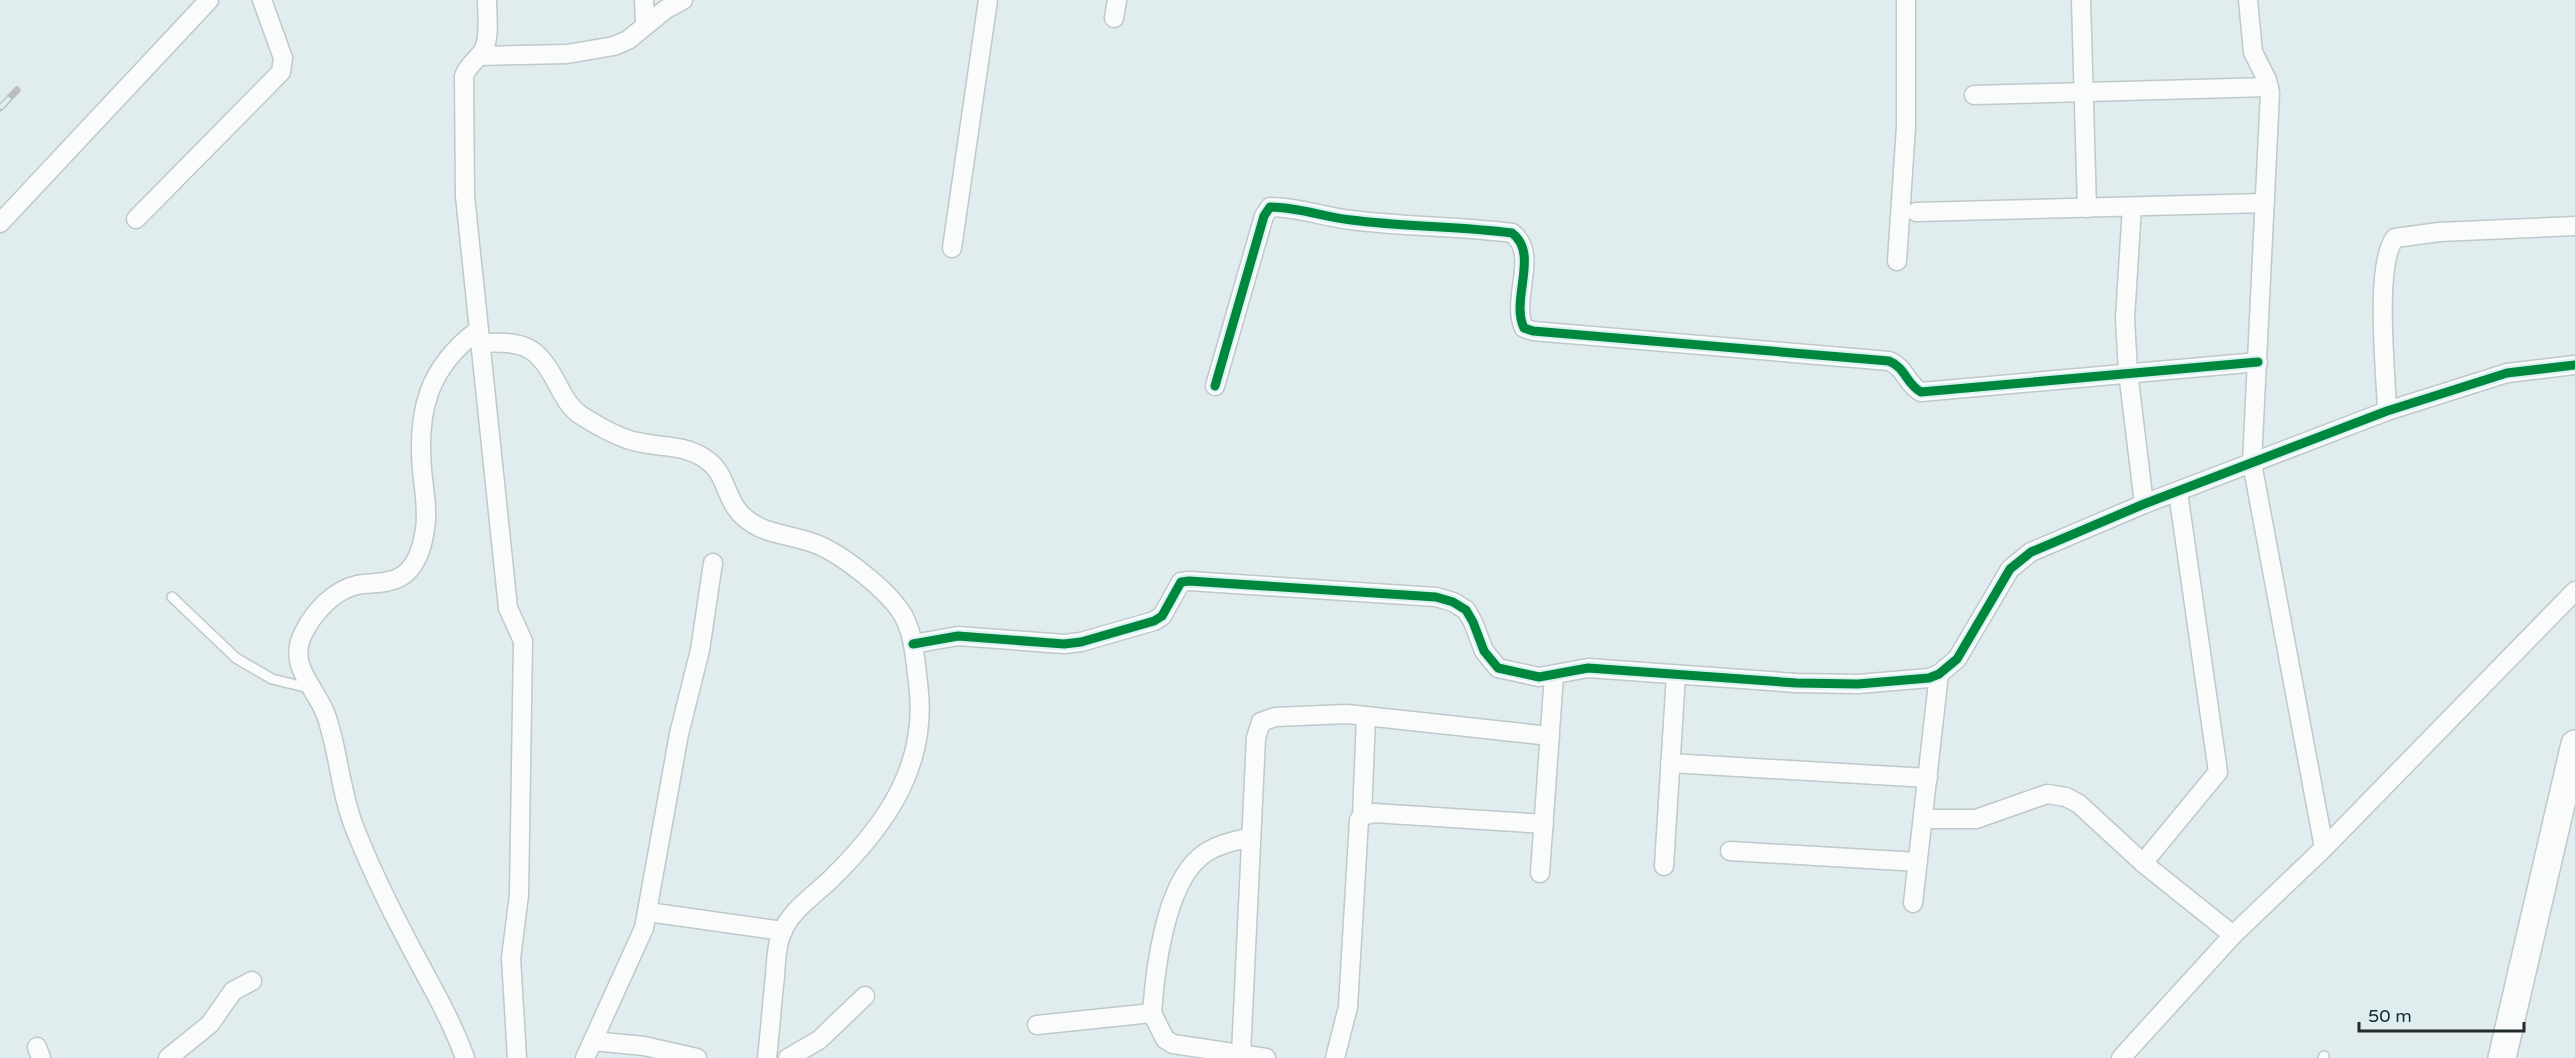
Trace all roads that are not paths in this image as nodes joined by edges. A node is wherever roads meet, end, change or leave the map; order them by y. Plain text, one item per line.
1 (209, 0) edge
2 (262, 0) edge
3 (487, 0) edge
4 (644, 0) edge
5 (684, 0) edge
6 (988, 0) edge
7 (1906, 0) edge
8 (2081, 0) edge
9 (2248, 0) edge
10 (645, 24) junction
11 (478, 56) junction
12 (2269, 87) junction
13 (2082, 90) junction
14 (1974, 95) dead end
15 (2265, 203) junction
16 (2132, 207) junction
17 (2087, 208) junction
18 (1916, 212) dead end
19 (136, 219) dead end
20 (0, 223) edge
21 (2575, 226) edge
22 (952, 248) dead end
23 (1897, 261) dead end
24 (478, 337) junction
25 (2258, 362) junction
26 (2575, 365) edge
27 (2128, 372) junction
28 (1215, 386) dead end
29 (2387, 411) junction
30 (2252, 463) junction
31 (2178, 492) junction
32 (2144, 504) junction
33 (713, 563) dead end
34 (2575, 591) edge
35 (172, 597) dead end
36 (913, 645) junction
37 (1939, 674) junction
38 (1554, 675) junction
39 (1676, 675) junction
40 (310, 688) junction
41 (1366, 716) junction
42 (1550, 736) junction
43 (2575, 744) edge
44 (1671, 763) junction
45 (1928, 778) junction
46 (1362, 816) junction
47 (1923, 819) junction
48 (1544, 824) junction
49 (1251, 837) junction
50 (2324, 848) junction
51 (1730, 851) dead end
52 (1918, 862) junction
53 (2143, 863) junction
54 (1664, 866) dead end
55 (1540, 873) dead end
56 (1913, 903) dead end
57 (648, 912) junction
58 (783, 931) junction
59 (2234, 935) junction
60 (252, 981) dead end
61 (866, 996) dead end
62 (1152, 1013) junction
63 (1037, 1025) dead end
64 (589, 1050) edge
65 (1241, 1054) junction
66 (168, 1058) edge
67 (465, 1058) edge
68 (517, 1058) edge
69 (697, 1058) edge
70 (767, 1058) edge
71 (788, 1058) edge
72 (1266, 1058) edge
73 (1335, 1058) edge
74 (2121, 1058) edge
75 (2502, 1058) edge

1 - 20 street
2 - 19 street
3 - 11 street
4 - 10 street
5 - 10 street
6 - 22 street
7 - 23 street
8 - 13 street
9 - 12 street
10 - 11 street
11 - 24 street
12 - 13 street
12 - 15 street
13 - 14 street
13 - 17 street
15 - 16 street
15 - 25 street
16 - 17 street
16 - 27 street
17 - 18 street
21 - 29 street
24 - 36 street
24 - 40 street
24 - 68 street
25 - 27 street
25 - 30 street
26 - 29 street
27 - 28 street
27 - 32 street
29 - 30 street
30 - 31 street
30 - 50 street
31 - 32 street
31 - 53 street
32 - 37 street
33 - 57 street
34 - 50 street
35 - 40 lane
36 - 38 street
36 - 58 street
37 - 39 street
37 - 45 street
38 - 39 street
38 - 42 street
39 - 44 street
40 - 67 street
41 - 42 street
41 - 46 street
41 - 49 street
42 - 48 street
43 - 75 main road
44 - 45 street
44 - 54 street
45 - 47 street
46 - 48 street
46 - 73 street
47 - 52 street
47 - 53 street
48 - 55 street
49 - 62 street
49 - 65 street
50 - 59 street
51 - 52 street
52 - 56 street
53 - 59 street
57 - 58 street
57 - 64 street
58 - 70 street
59 - 74 street
60 - 66 street
61 - 71 street
62 - 63 street
62 - 65 street
64 - 69 street
65 - 72 street

